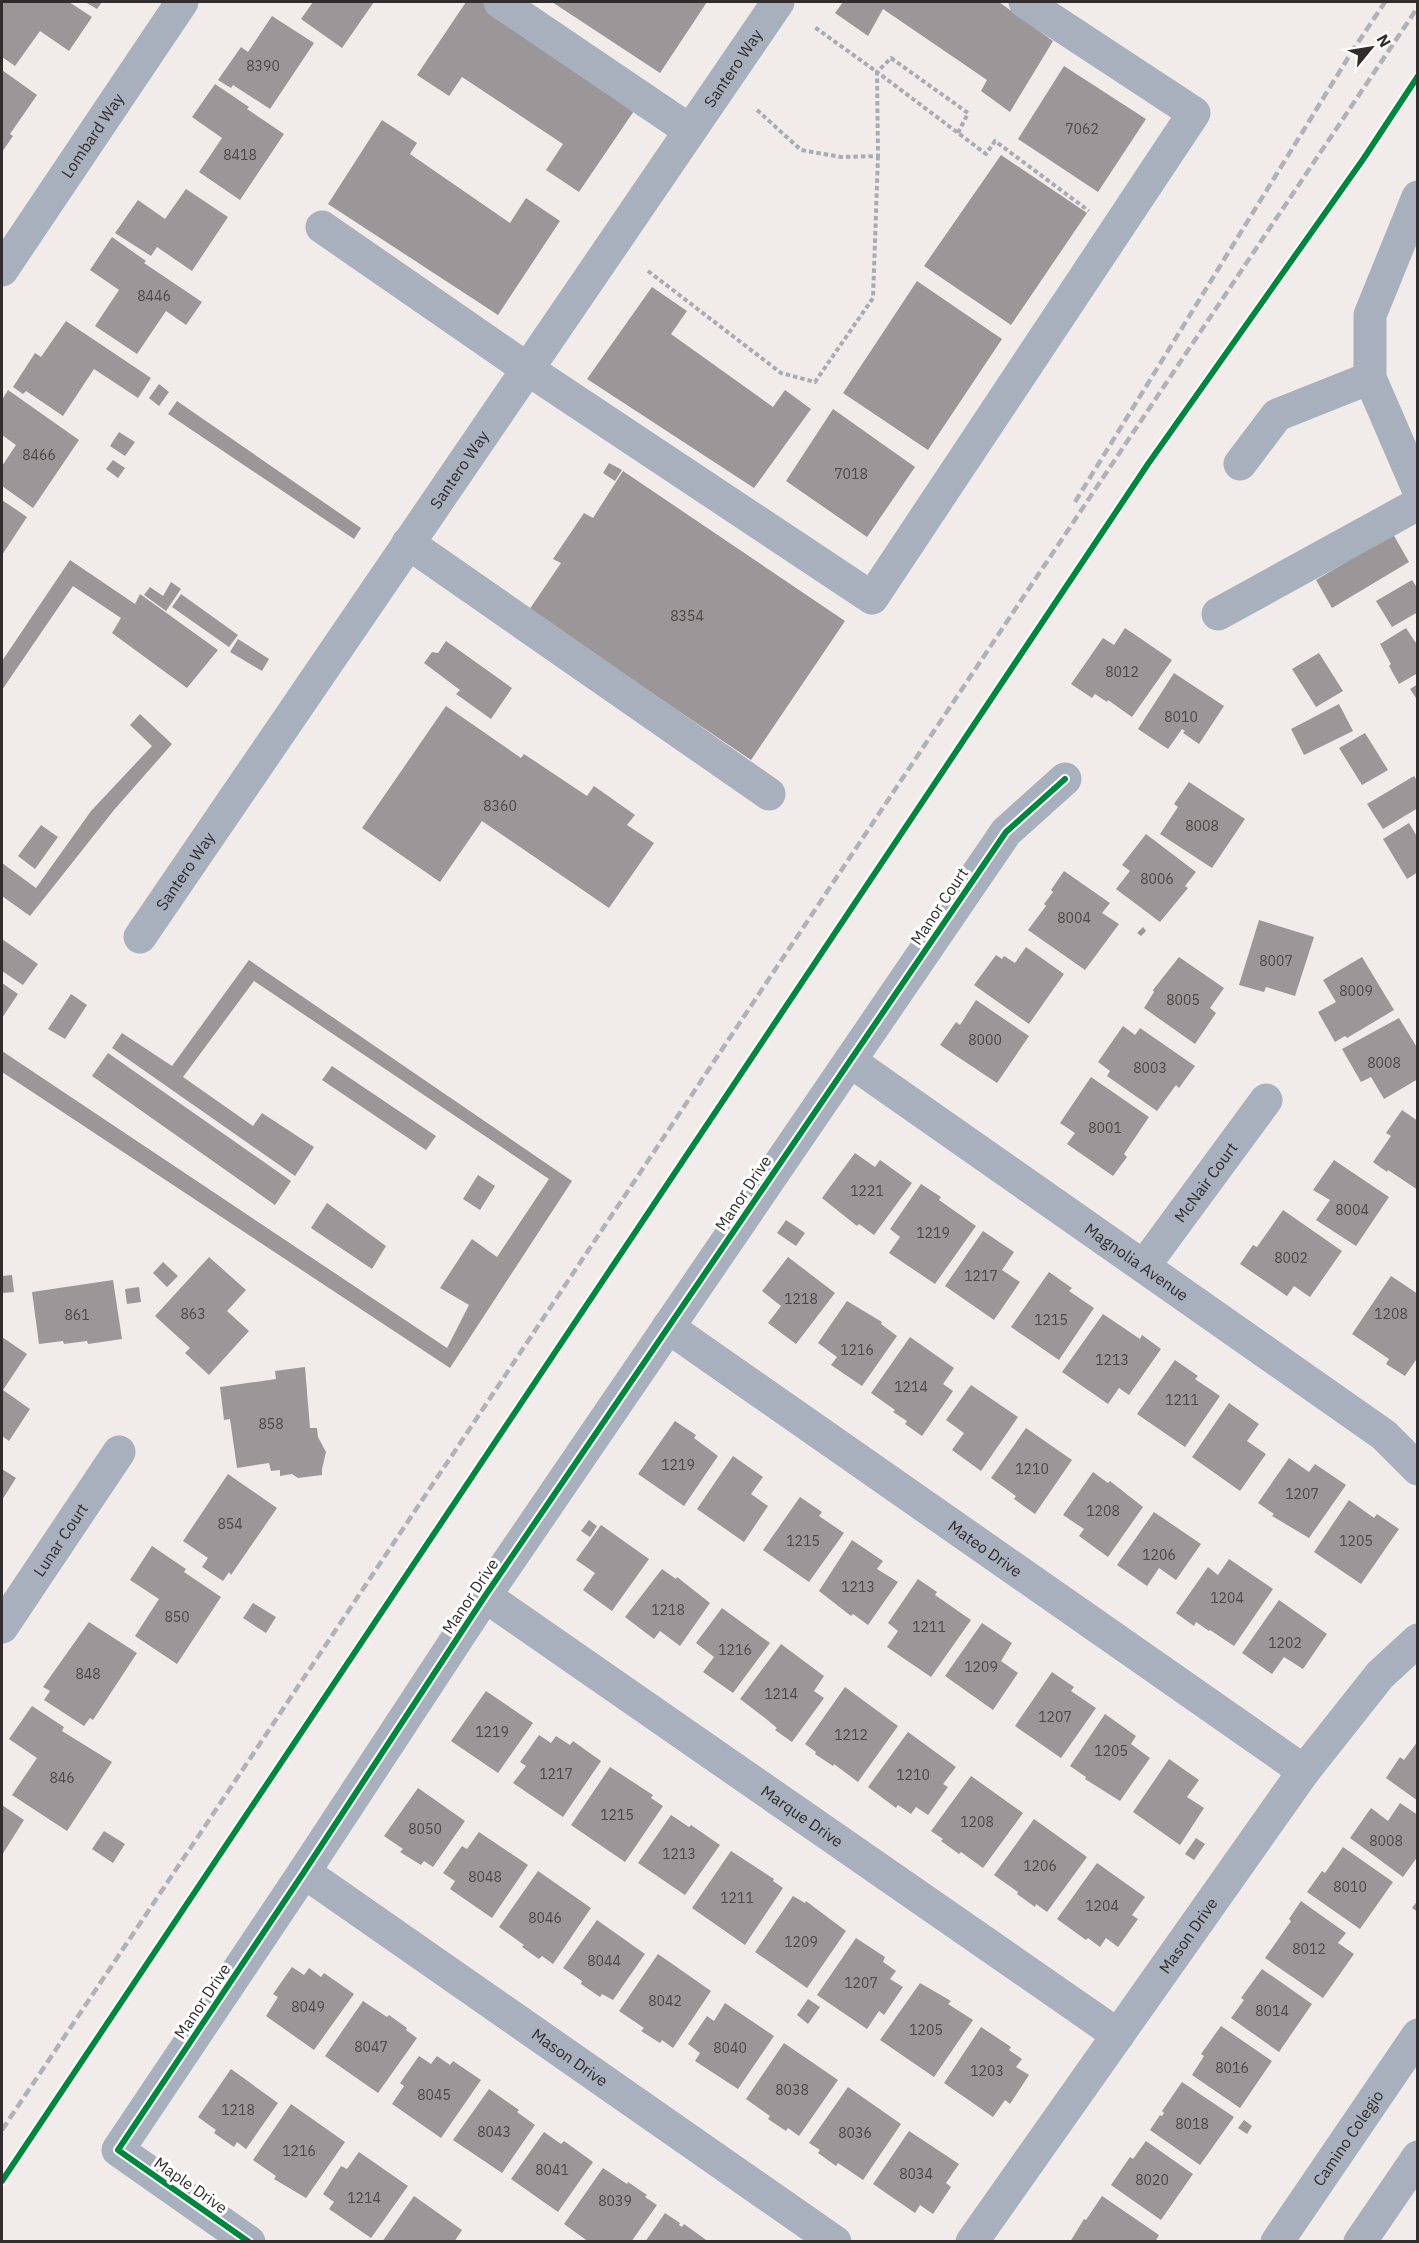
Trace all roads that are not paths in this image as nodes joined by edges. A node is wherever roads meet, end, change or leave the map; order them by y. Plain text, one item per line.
1 (182, 2) edge
2 (500, 2) edge
3 (778, 2) edge
4 (1026, 2) edge
5 (689, 130) junction
6 (1418, 197) edge
7 (322, 226) dead end
8 (2, 270) edge
9 (526, 368) junction
10 (1370, 378) junction
11 (1240, 464) dead end
12 (1418, 489) edge
13 (1418, 504) edge
14 (408, 543) junction
15 (1218, 614) dead end
16 (1065, 779) dead end
17 (770, 794) dead end
18 (140, 937) dead end
19 (850, 1061) junction
20 (1266, 1100) dead end
21 (1144, 1266) junction
22 (668, 1327) junction
23 (119, 1452) dead end
24 (1418, 1469) edge
25 (485, 1596) junction
26 (2, 1627) edge
27 (1418, 1640) edge
28 (1304, 1771) junction
29 (304, 1872) junction
30 (1118, 2035) junction
31 (1418, 2035) edge
32 (118, 2150) joint
33 (1418, 2157) edge
34 (249, 2241) edge
35 (835, 2241) edge
36 (972, 2241) edge
37 (1278, 2241) edge
38 (1360, 2241) edge

1 - 8 street, Lombard Way
2 - 5 street
3 - 5 street, Santero Way
4 - 9 street
5 - 9 street, Santero Way
6 - 10 street
7 - 9 street
9 - 14 street, Santero Way
10 - 11 street
10 - 12 street
13 - 15 street
14 - 17 street
14 - 18 street, Santero Way
16 - 19 street, Manor Court
19 - 21 street, Magnolia Avenue
19 - 22 street, Manor Drive
20 - 21 street, McNair Court
21 - 24 street, Magnolia Avenue
22 - 25 street, Manor Drive
22 - 28 street, Mateo Drive
23 - 26 street, Lunar Court
25 - 29 street, Manor Drive
25 - 30 street, Marque Drive
27 - 28 street, Mason Drive
28 - 30 street, Mason Drive
29 - 32 street, Manor Drive
29 - 35 street, Mason Drive
30 - 36 street, Mason Drive
31 - 37 street, Camino Colegio
32 - 34 street, Maple Drive
33 - 38 street

